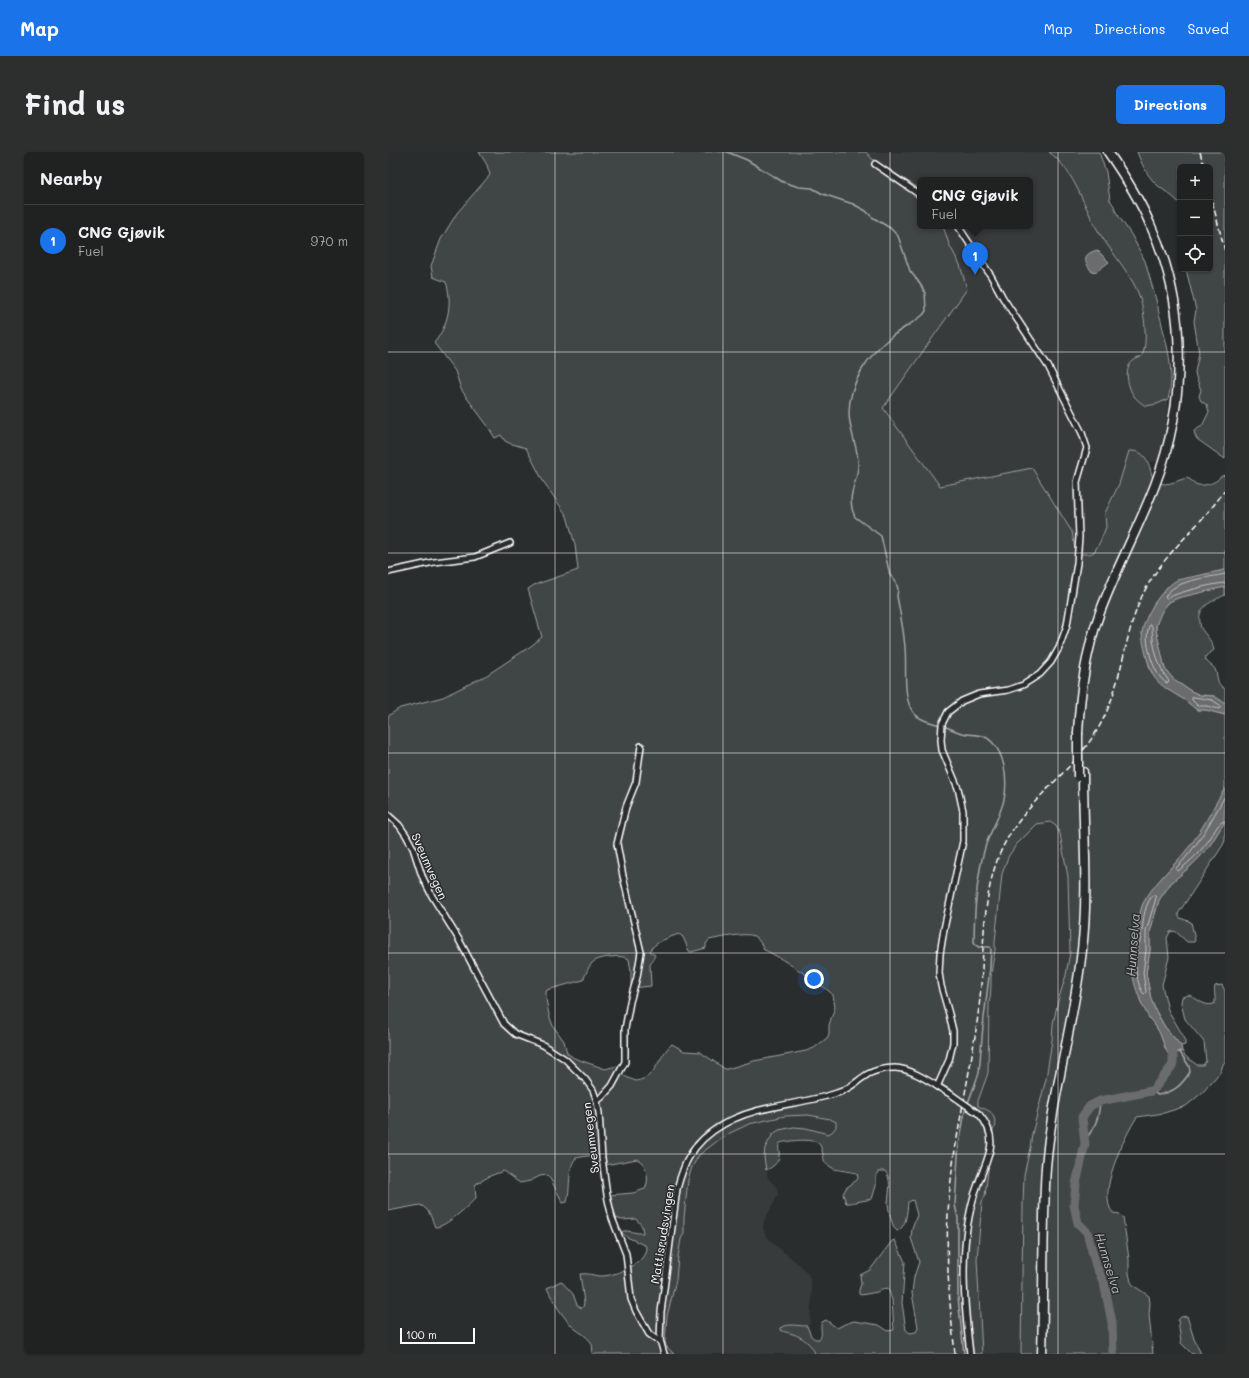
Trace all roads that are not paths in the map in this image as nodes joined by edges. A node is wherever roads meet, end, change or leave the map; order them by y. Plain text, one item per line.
1 (1108, 152) edge
2 (1114, 152) edge
3 (875, 164) dead end
4 (917, 192) edge
5 (960, 229) edge
6 (510, 543) dead end
7 (388, 572) edge
8 (1080, 731) junction
9 (641, 746) dead end
10 (1080, 775) junction
11 (388, 814) edge
12 (937, 1087) junction
13 (597, 1101) junction
14 (660, 1340) junction
15 (664, 1354) edge
16 (970, 1354) edge
17 (1037, 1354) edge
18 (1042, 1354) edge

1 - 8 highway
2 - 8 highway
3 - 4 street
5 - 12 street
6 - 7 street
8 - 10 highway
9 - 13 street
10 - 17 highway
10 - 18 highway
11 - 13 street, Sveumvegen
12 - 14 street, Mattisrudsvingen
12 - 16 street, Mattisrudsvingen, bridge
13 - 14 street, Sveumvegen
14 - 15 street

